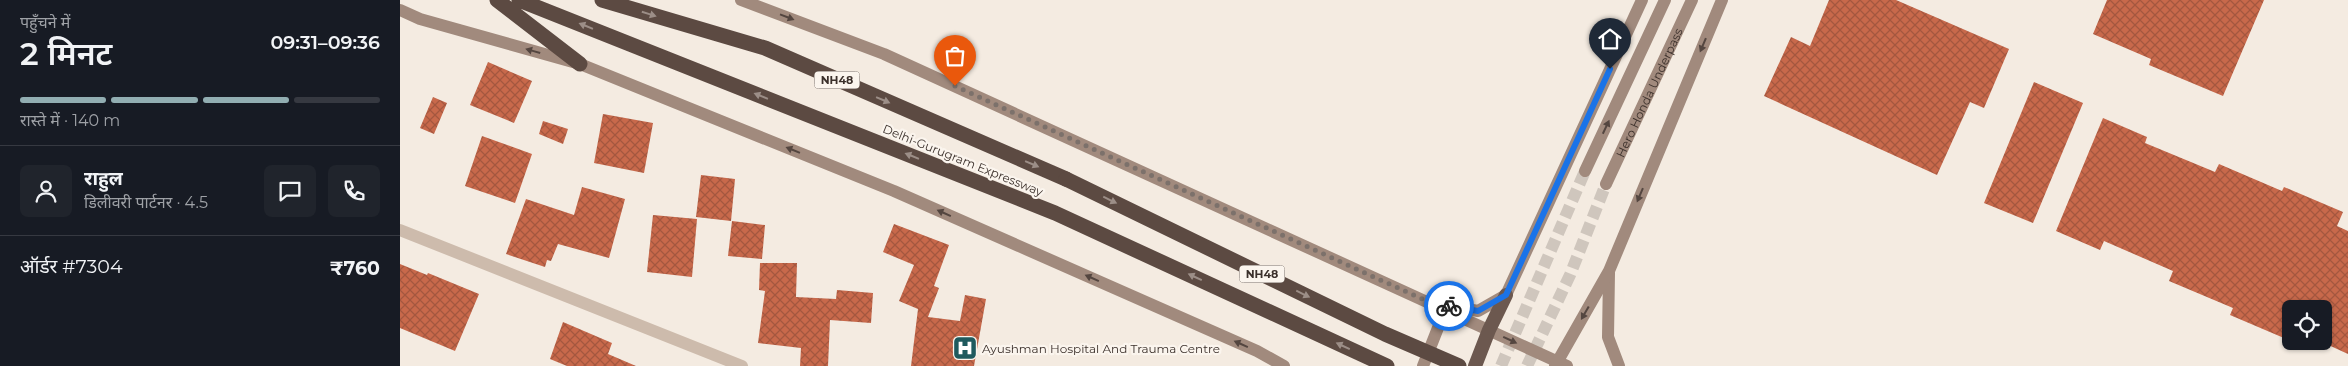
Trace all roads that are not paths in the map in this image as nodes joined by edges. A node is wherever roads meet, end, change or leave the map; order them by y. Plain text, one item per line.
1 (497, 0) edge
2 (519, 0) edge
3 (602, 0) edge
4 (741, 0) edge
5 (1642, 0) edge
6 (1665, 0) edge
7 (1692, 0) edge
8 (1722, 0) edge
9 (400, 10) edge
10 (580, 64) junction
11 (1585, 172) tunnel mouth
12 (1606, 184) tunnel mouth
13 (400, 230) edge
14 (1609, 271) junction
15 (1506, 295) junction
16 (1431, 303) junction
17 (1445, 310) junction
18 (1489, 330) junction
19 (1560, 364) edge
20 (742, 366) edge
21 (1283, 366) edge
22 (1387, 366) edge
23 (1423, 366) edge
24 (1459, 366) edge
25 (1475, 366) edge
26 (1619, 366) edge

1 - 10 highway
22 -> 2 highway, Delhi-Gurugram Expressway / NH48
3 -> 24 highway, Delhi-Gurugram Expressway / NH48, bridge
4 -> 16 main road
5 - 15 main road
11 -> 6 main road, Hero Honda Underpass
7 - 12 main road, Hero Honda Underpass
8 -> 14 main road
10 -> 9 main road
21 -> 10 main road
13 - 20 street
14 -> 19 main road
14 - 26 main road
15 - 16 main road
15 - 18 highway
16 - 17 main road
17 - 18 main road
17 - 23 main road
18 -> 19 main road
18 - 25 highway

